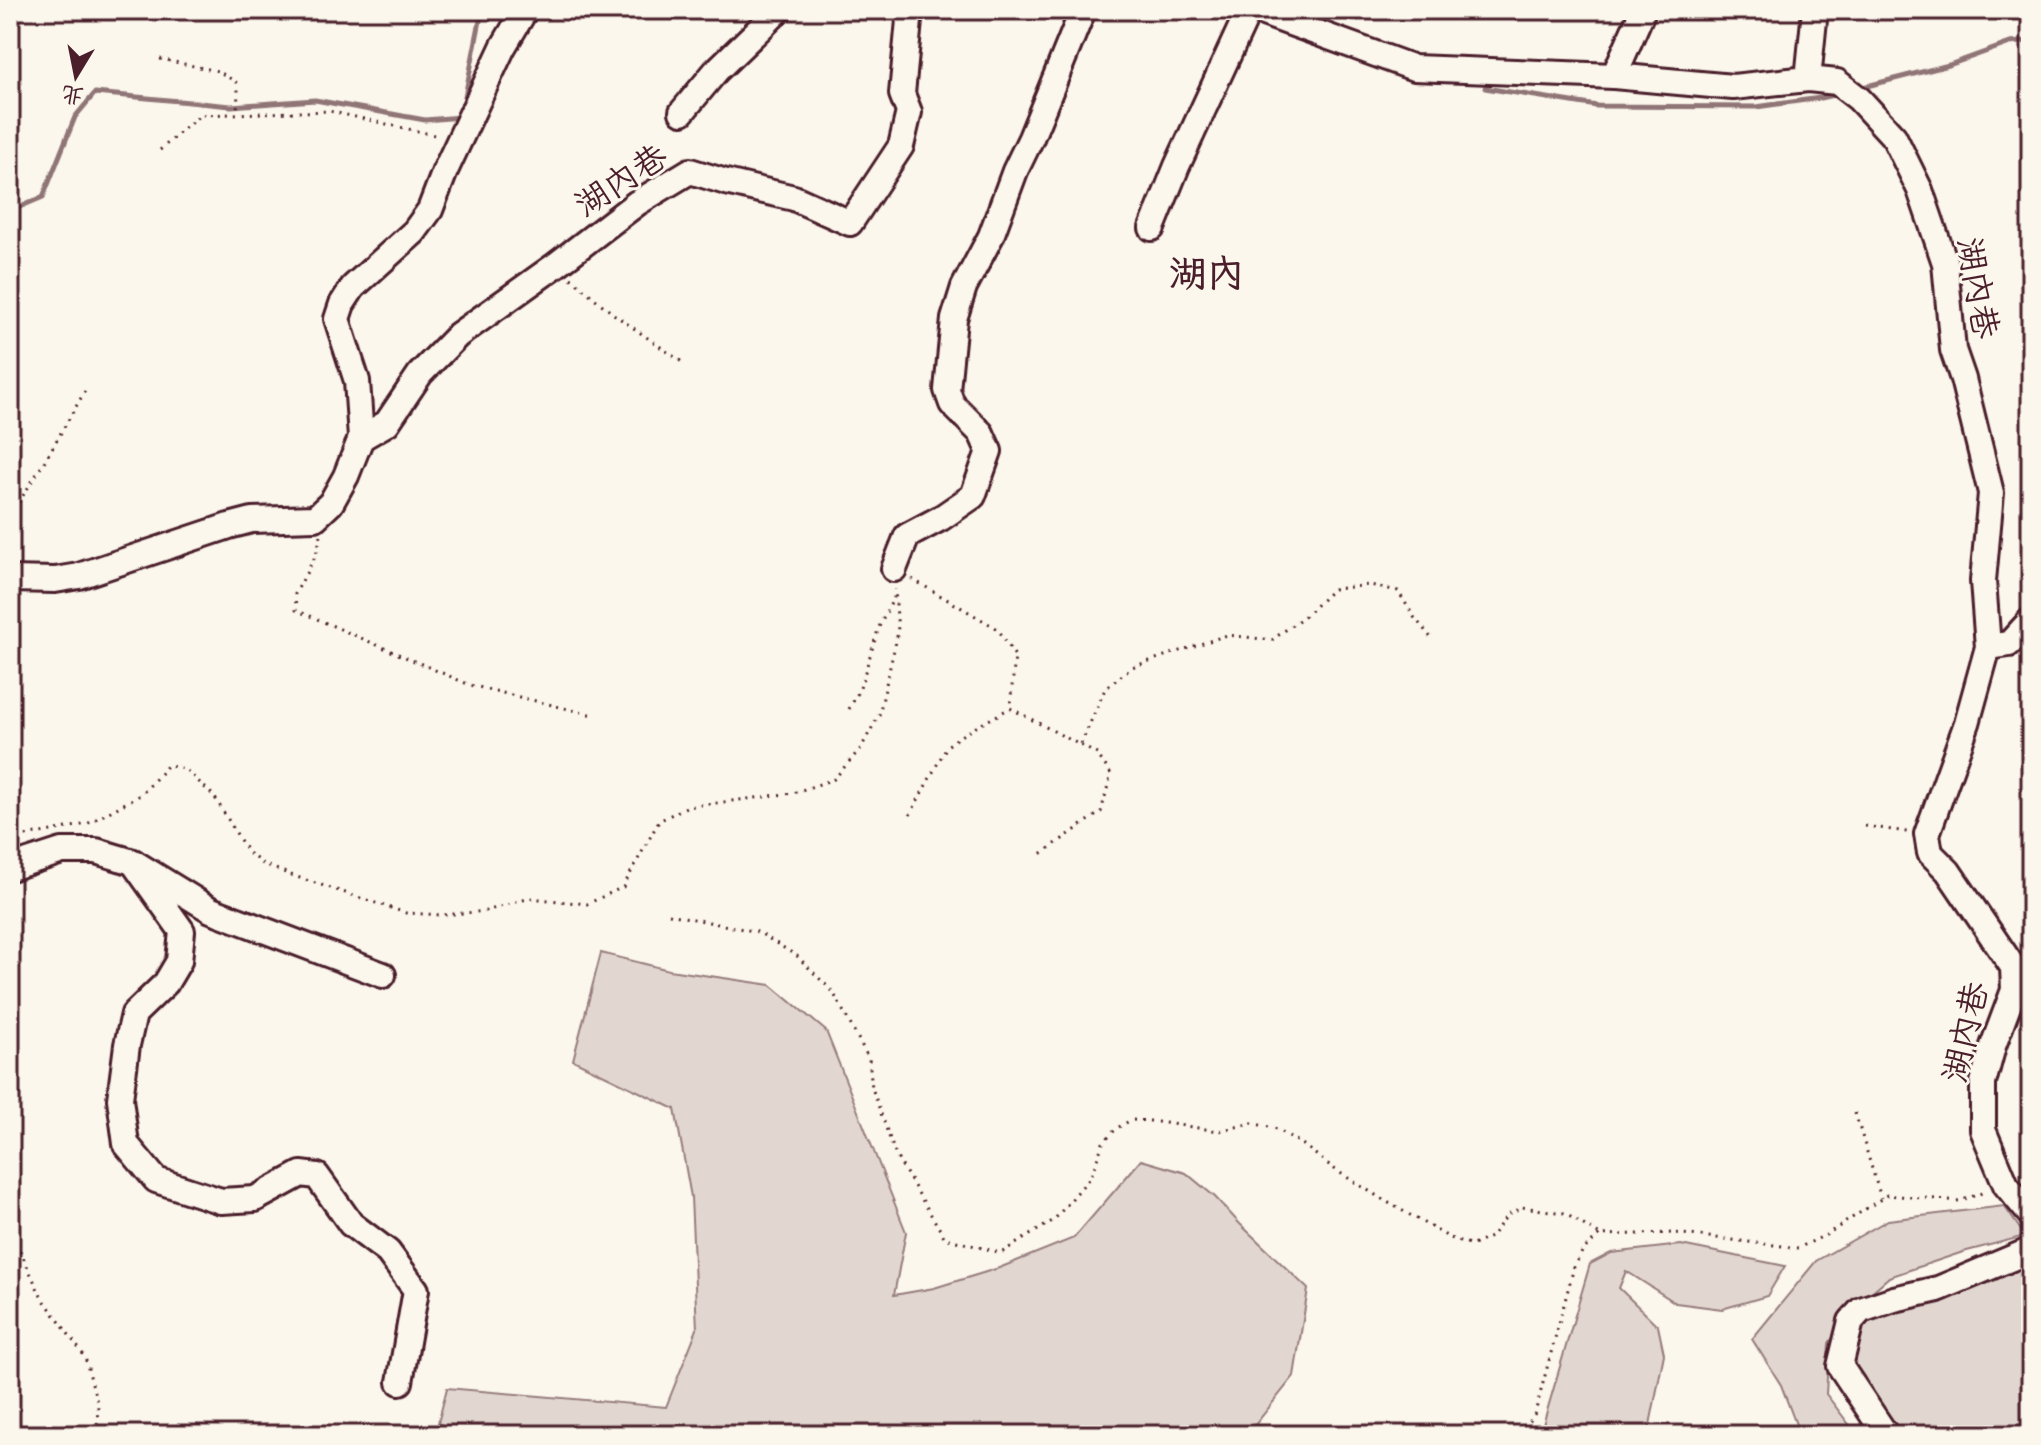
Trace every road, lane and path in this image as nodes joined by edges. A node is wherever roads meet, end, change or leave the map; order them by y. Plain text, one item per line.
1 (525, 10) edge
2 (779, 10) edge
3 (910, 10) edge
4 (1083, 10) edge
5 (1249, 10) edge
6 (1255, 10) edge
7 (1643, 10) edge
8 (1815, 10) edge
9 (1297, 17) edge
10 (160, 59) dead end
11 (1614, 76) junction
12 (1808, 79) junction
13 (682, 112) dead end
14 (237, 114) junction
15 (459, 141) junction
16 (160, 150) dead end
17 (1152, 228) dead end
18 (556, 265) junction
19 (682, 362) dead end
20 (85, 391) dead end
21 (361, 438) junction
22 (327, 507) junction
23 (10, 516) edge
24 (894, 569) junction
25 (10, 579) edge
26 (895, 594) junction
27 (2031, 620) edge
28 (1432, 639) dead end
29 (1988, 647) junction
30 (1010, 708) junction
31 (849, 709) dead end
32 (593, 715) dead end
33 (1081, 744) junction
34 (910, 815) dead end
35 (1865, 826) dead end
36 (1927, 834) junction
37 (10, 839) edge
38 (1041, 854) dead end
39 (133, 862) junction
40 (10, 868) edge
41 (669, 914) dead end
42 (383, 975) dead end
43 (1855, 1113) dead end
44 (2006, 1185) junction
45 (1881, 1199) junction
46 (2031, 1215) edge
47 (10, 1229) edge
48 (1600, 1235) junction
49 (2031, 1250) edge
50 (400, 1382) dead end
51 (89, 1435) edge
52 (1521, 1435) edge
53 (1886, 1435) edge

1 - 15 street
2 - 13 street
3 - 18 street, 湖內巷
4 - 24 street
5 - 17 street
6 - 9 street, 湖內巷
7 - 11 street
8 - 12 street
9 - 11 street, 湖內巷
10 - 14 path
11 - 12 street, 湖內巷
12 - 29 street, 湖內巷
14 - 15 path
14 - 16 path
15 - 21 street
18 - 19 path
18 - 21 street, 湖內巷
20 - 23 path
21 - 22 street
22 - 25 street
22 - 32 path
24 - 26 path
24 - 30 path
26 - 31 path
26 - 37 path
27 - 29 street
28 - 33 path
29 - 36 street, 湖內巷
30 - 33 path
30 - 34 path
33 - 38 path
35 - 36 path
36 - 44 street, 湖內巷
39 - 40 street
39 - 42 street
39 - 50 street
41 - 48 path
43 - 45 path
44 - 45 path
44 - 46 street, 湖內巷
45 - 48 path
47 - 51 path
48 - 52 path
49 - 53 street

